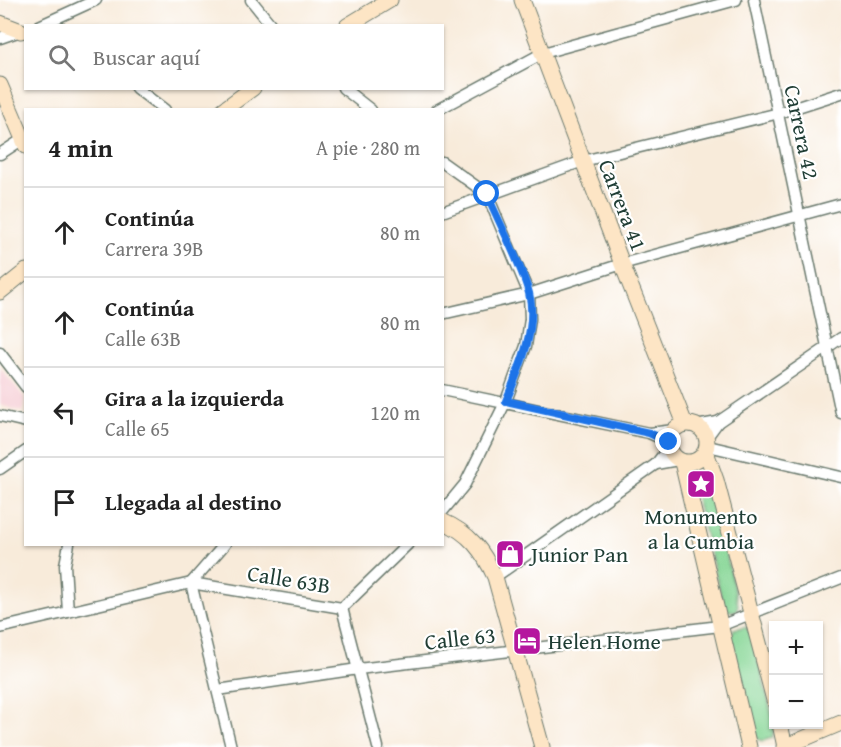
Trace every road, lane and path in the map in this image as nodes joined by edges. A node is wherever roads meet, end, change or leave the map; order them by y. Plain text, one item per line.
1 (96, 0) edge
2 (251, 0) edge
3 (390, 0) edge
4 (522, 0) edge
5 (736, 0) edge
6 (754, 0) edge
7 (0, 23) edge
8 (46, 24) edge
9 (270, 24) edge
10 (350, 24) edge
11 (23, 30) edge
12 (0, 38) edge
13 (543, 53) junction
14 (0, 85) edge
15 (139, 90) edge
16 (250, 90) edge
17 (346, 90) edge
18 (841, 93) edge
19 (162, 108) edge
20 (227, 108) edge
21 (368, 108) edge
22 (441, 108) edge
23 (779, 113) junction
24 (24, 143) edge
25 (0, 154) edge
26 (583, 161) junction
27 (444, 163) edge
28 (487, 194) junction
29 (841, 204) edge
30 (444, 211) edge
31 (800, 217) junction
32 (622, 264) junction
33 (24, 274) edge
34 (0, 292) edge
35 (529, 294) junction
36 (444, 314) edge
37 (841, 338) edge
38 (827, 348) junction
39 (0, 353) edge
40 (24, 384) edge
41 (444, 390) edge
42 (506, 401) junction
43 (841, 413) edge
44 (0, 416) edge
45 (24, 422) edge
46 (687, 443) junction
47 (24, 452) edge
48 (0, 469) edge
49 (841, 477) edge
50 (444, 510) edge
51 (444, 521) edge
52 (69, 546) edge
53 (223, 546) edge
54 (406, 546) edge
55 (495, 577) junction
56 (841, 578) edge
57 (191, 583) junction
58 (342, 608) junction
59 (68, 612) junction
60 (750, 615) junction
61 (720, 626) junction
62 (0, 628) edge
63 (517, 651) junction
64 (358, 669) junction
65 (769, 682) edge
66 (218, 690) junction
67 (841, 723) edge
68 (781, 729) edge
69 (231, 747) edge
70 (378, 747) edge
71 (542, 747) edge
72 (749, 747) edge
73 (785, 747) edge

1 - 8 street
2 - 9 street
3 - 10 street
4 - 13 street, Carrera 41
5 - 13 street
6 - 23 street, Carrera 42
7 - 11 street
11 - 12 street
13 - 22 street
13 - 26 street, Carrera 41
14 - 24 street
15 - 19 street
16 - 20 street
17 - 21 street
18 - 23 street
23 - 26 street
23 - 31 street, Carrera 42
24 - 25 street
26 - 28 street
26 - 32 street, Carrera 41
27 - 28 street
28 - 30 street
28 - 35 street
29 - 31 street
31 - 32 street
31 - 38 street, Carrera 42
32 - 35 street
32 - 46 street, Carrera 41
33 - 34 street
35 - 36 street
35 - 42 street
37 - 38 street
38 - 43 street, Carrera 42
38 - 46 street
39 - 40 street
41 - 42 street
42 - 46 street
42 - 50 street
44 - 45 street
46 - 49 street
46 - 55 street
46 - 60 street, Carrera 41
46 - 61 street, Carrera 41
47 - 48 street
51 - 55 street
52 - 59 street
53 - 57 street
54 - 58 street, Calle 63B
55 - 63 street
56 - 60 street, Calle 63
57 - 58 street, Calle 63B
57 - 59 street, Calle 63B
57 - 66 street
58 - 64 street
59 - 62 street, Calle 63B
60 - 61 street, Calle 63
60 - 65 street, Carrera 41
61 - 63 street, Calle 63
61 - 72 street, Carrera 41
63 - 64 street, Calle 63
63 - 71 street
64 - 66 street, Calle 63
64 - 70 street
66 - 69 street
67 - 73 street
68 - 73 street

